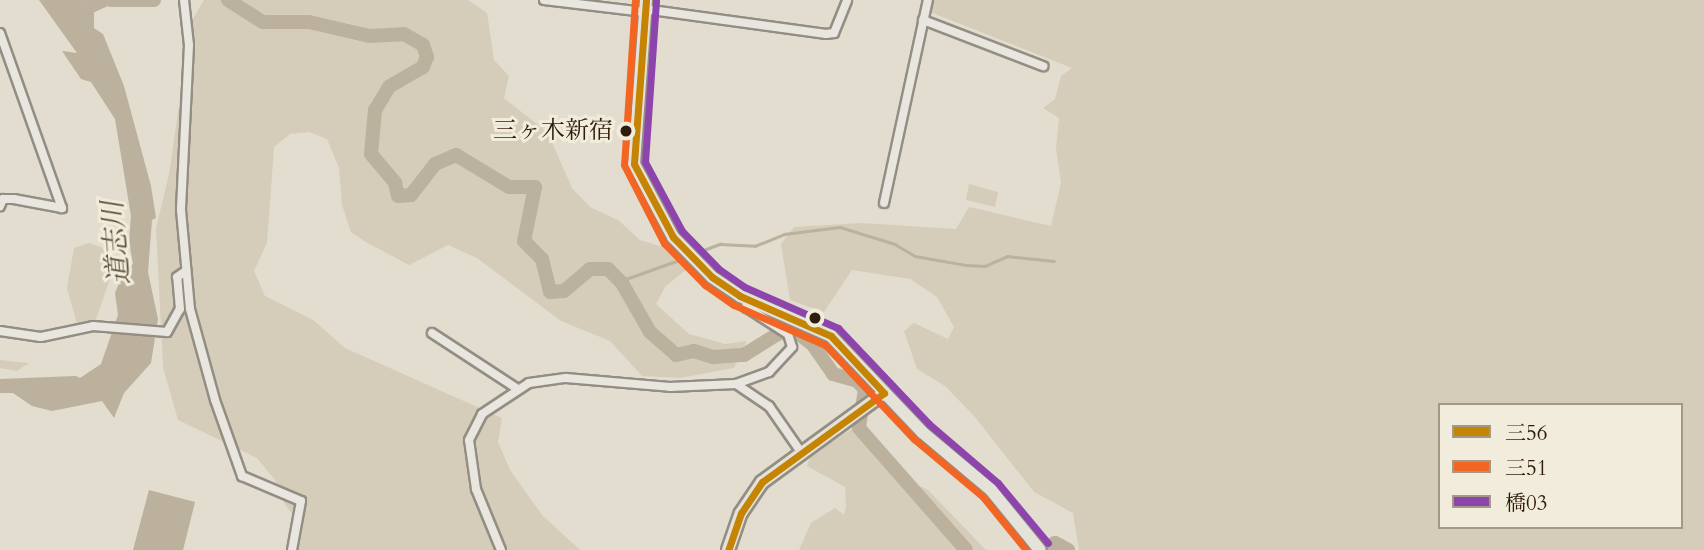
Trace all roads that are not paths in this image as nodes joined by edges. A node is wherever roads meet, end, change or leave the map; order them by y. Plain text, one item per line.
1 (184, 0) edge
2 (544, 0) edge
3 (847, 0) edge
4 (928, 0) edge
5 (645, 7) edge
6 (923, 20) junction
7 (0, 33) edge
8 (1043, 66) dead end
9 (884, 203) dead end
10 (0, 206) edge
11 (186, 271) junction
12 (746, 299) junction
13 (0, 331) edge
14 (432, 333) dead end
15 (736, 384) junction
16 (516, 388) junction
17 (884, 393) junction
18 (800, 452) junction
19 (1039, 548) edge
20 (292, 550) edge
21 (502, 550) edge
22 (728, 550) edge

1 - 11 street
2 - 5 street
3 - 5 street
4 - 6 street
5 - 12 highway
6 - 8 street
6 - 9 street
7 - 10 street
11 - 13 street
11 - 20 street
12 - 15 street
12 - 17 highway
14 - 16 street
15 - 16 street
15 - 18 street
16 - 21 street
17 - 18 highway
17 - 19 highway
18 - 22 highway

